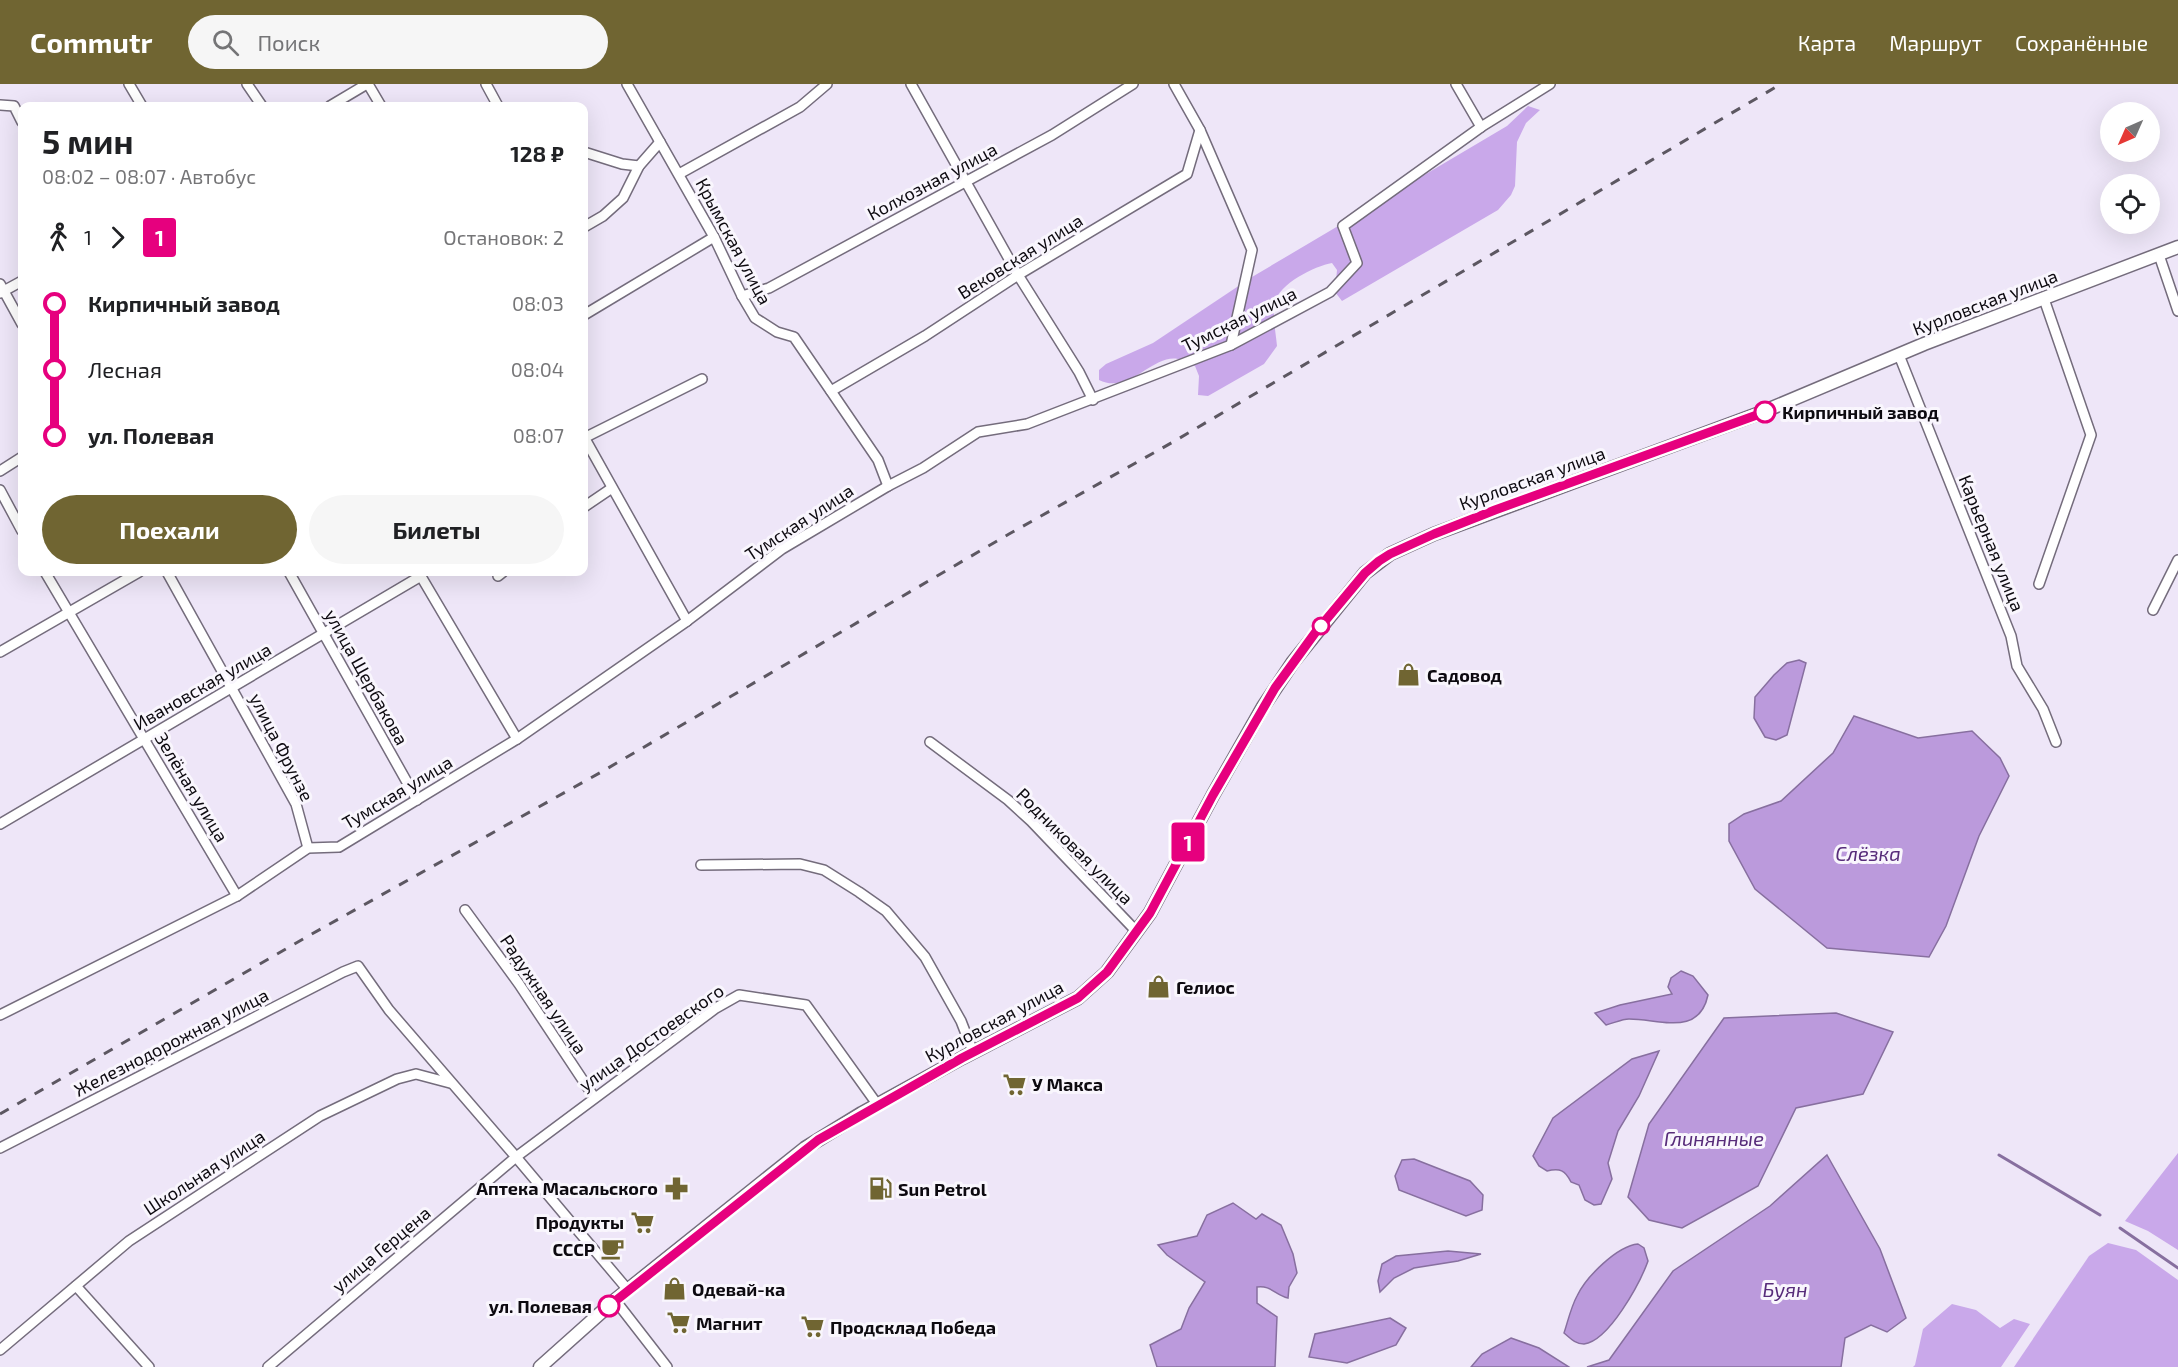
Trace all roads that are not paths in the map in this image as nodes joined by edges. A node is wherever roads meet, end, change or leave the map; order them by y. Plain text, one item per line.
1 (129, 84) edge
2 (247, 84) edge
3 (367, 84) edge
4 (486, 84) edge
5 (627, 84) edge
6 (827, 84) edge
7 (911, 84) edge
8 (1133, 84) edge
9 (1174, 84) edge
10 (1456, 84) edge
11 (1550, 84) edge
12 (140, 102) edge
13 (259, 102) edge
14 (337, 102) edge
15 (378, 102) edge
16 (496, 102) edge
17 (0, 105) edge
18 (18, 114) edge
19 (1481, 127) junction
20 (1200, 130) junction
21 (660, 142) junction
22 (588, 153) edge
23 (639, 166) junction
24 (679, 174) junction
25 (966, 181) junction
26 (588, 224) edge
27 (714, 237) junction
28 (2178, 247) edge
29 (2159, 255) junction
30 (1018, 275) junction
31 (18, 283) edge
32 (1, 289) edge
33 (742, 296) junction
34 (2044, 299) junction
35 (2178, 310) edge
36 (588, 313) edge
37 (18, 317) edge
38 (1231, 345) junction
39 (1899, 355) junction
40 (702, 379) dead end
41 (831, 391) junction
42 (1093, 400) junction
43 (588, 435) edge
44 (588, 444) edge
45 (18, 460) edge
46 (0, 471) edge
47 (888, 486) junction
48 (612, 488) junction
49 (0, 490) edge
50 (588, 504) edge
51 (18, 524) edge
52 (2178, 560) edge
53 (47, 576) edge
54 (132, 576) edge
55 (169, 576) edge
56 (290, 576) edge
57 (416, 576) edge
58 (420, 576) edge
59 (2039, 584) dead end
60 (2153, 610) dead end
61 (68, 612) junction
62 (687, 621) junction
63 (324, 634) junction
64 (0, 652) edge
65 (233, 688) junction
66 (144, 738) junction
67 (517, 739) junction
68 (930, 742) dead end
69 (2056, 742) dead end
70 (417, 800) junction
71 (0, 824) edge
72 (308, 848) junction
73 (701, 865) dead end
74 (237, 896) junction
75 (465, 910) dead end
76 (1137, 932) junction
77 (0, 1015) edge
78 (973, 1052) junction
79 (451, 1083) junction
80 (594, 1097) junction
81 (878, 1104) junction
82 (0, 1148) edge
83 (516, 1157) junction
84 (76, 1286) junction
85 (628, 1290) junction
86 (615, 1300) junction
87 (0, 1350) edge
88 (149, 1367) edge
89 (268, 1367) edge
90 (540, 1367) edge
91 (667, 1367) edge

1 - 12 street
2 - 13 street
3 - 14 street
3 - 15 street
4 - 16 street
5 - 21 street, Крымская улица
6 - 24 street
7 - 25 street
8 - 25 street, Колхозная улица
9 - 20 street
10 - 19 street
11 - 19 street, Тумская улица
17 - 18 street
19 - 38 street, Тумская улица
20 - 30 street, Вековская улица
20 - 38 street
21 - 23 street
21 - 24 street, Крымская улица
22 - 23 street
23 - 26 street
24 - 27 street, Крымская улица
25 - 30 street
25 - 33 street, Колхозная улица
27 - 33 street, Крымская улица
27 - 36 street
28 - 29 main road, Курловская улица
29 - 34 main road, Курловская улица
29 - 35 street
30 - 41 street, Вековская улица
30 - 42 street
31 - 32 street
32 - 37 street
33 - 41 street, Крымская улица
34 - 39 main road, Курловская улица
34 - 59 street
38 - 42 street, Тумская улица
39 - 69 street, Карьерная улица
39 - 76 main road, Курловская улица
40 - 43 street
41 - 47 street, Крымская улица
42 - 47 street, Тумская улица
44 - 48 street
45 - 46 street
47 - 62 street, Тумская улица
48 - 50 street
48 - 62 street
49 - 51 street
52 - 60 street
53 - 61 street, Зелёная улица
54 - 61 street
55 - 65 street, улица Фрунзе
56 - 63 street, улица Щербакова
57 - 63 street, Ивановская улица
58 - 67 street
61 - 64 street
61 - 66 street, Зелёная улица
62 - 67 street, Тумская улица
63 - 65 street, Ивановская улица
63 - 70 street, улица Щербакова
65 - 66 street, Ивановская улица
65 - 72 street, улица Фрунзе
66 - 71 street, Ивановская улица
66 - 74 street, Зелёная улица
67 - 70 street, Тумская улица
68 - 76 street, Родниковая улица
70 - 72 street, Тумская улица
72 - 74 street
73 - 78 street
74 - 77 street
75 - 80 street, Радужная улица
76 - 78 main road, Курловская улица
78 - 81 main road, Курловская улица
79 - 82 street, Железнодорожная улица
79 - 83 street
79 - 84 street, Школьная улица
80 - 81 street, улица Достоевского
80 - 83 street, улица Достоевского
81 - 85 main road, Курловская улица
83 - 85 street
83 - 89 street, улица Герцена
84 - 87 street, Школьная улица
84 - 88 street
85 - 86 main road, Курловская улица
86 - 90 main road, Курловская улица
86 - 91 street

